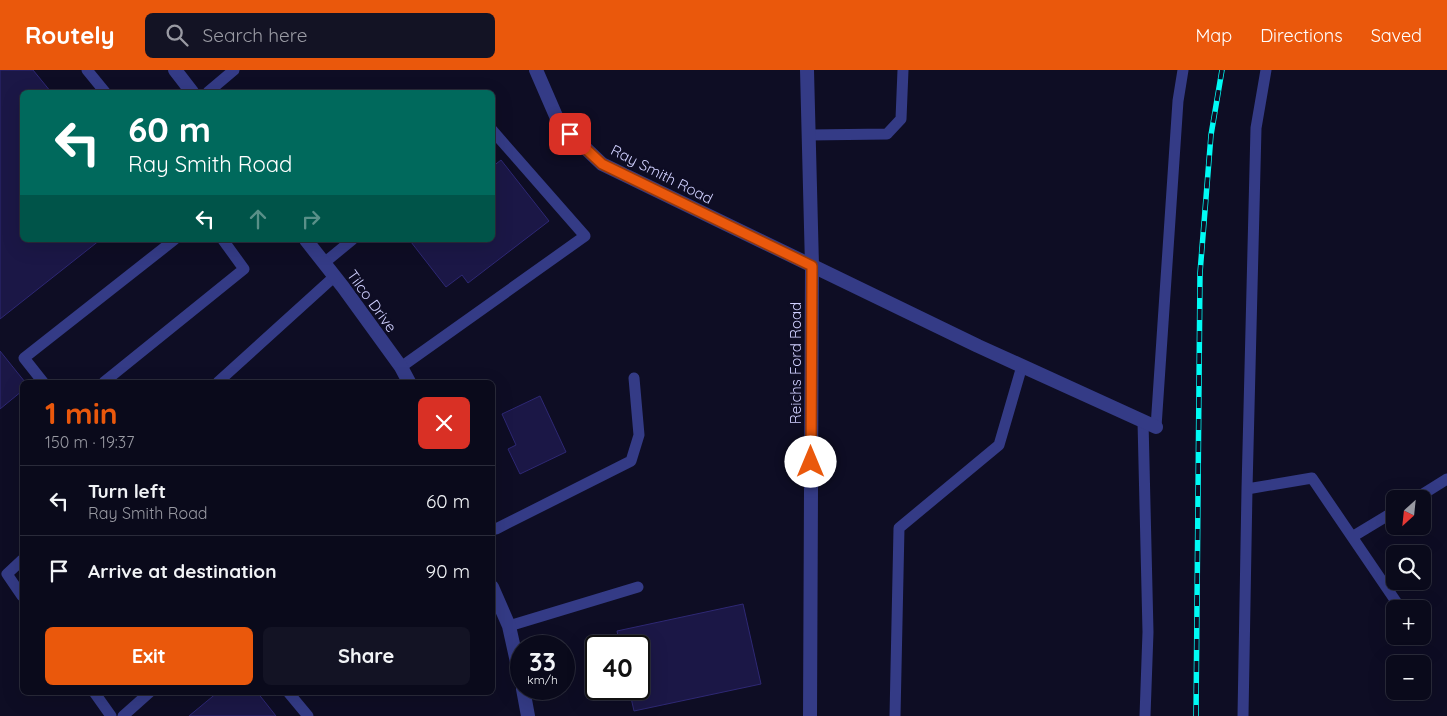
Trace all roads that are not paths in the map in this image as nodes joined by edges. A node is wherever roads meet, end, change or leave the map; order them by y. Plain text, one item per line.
1 (87, 70) edge
2 (175, 70) edge
3 (234, 70) edge
4 (536, 70) edge
5 (807, 70) edge
6 (903, 70) edge
7 (1183, 70) edge
8 (1266, 70) edge
9 (104, 90) edge
10 (190, 90) edge
11 (210, 90) edge
12 (495, 133) edge
13 (808, 135) junction
14 (171, 242) edge
15 (224, 242) edge
16 (308, 242) edge
17 (350, 242) edge
18 (324, 263) junction
19 (812, 266) junction
20 (335, 276) junction
21 (1022, 366) junction
22 (401, 367) junction
23 (634, 378) dead end
24 (41, 380) edge
25 (106, 380) edge
26 (220, 380) edge
27 (408, 380) edge
28 (1142, 420) junction
29 (1156, 426) joint
30 (1447, 479) edge
31 (1247, 489) junction
32 (1429, 490) edge
33 (1386, 516) edge
34 (495, 529) edge
35 (1352, 537) junction
36 (20, 562) edge
37 (638, 587) dead end
38 (20, 593) edge
39 (495, 594) edge
40 (1395, 600) edge
41 (509, 626) junction
42 (511, 635) edge
43 (96, 695) edge
44 (147, 695) edge
45 (290, 695) edge
46 (525, 700) edge
47 (111, 716) edge
48 (123, 716) edge
49 (308, 716) edge
50 (528, 716) edge
51 (810, 716) edge
52 (895, 716) edge
53 (1145, 716) edge
54 (1243, 716) edge

1 - 9 lane
2 - 10 street
3 - 11 lane
4 - 19 street, Ray Smith Road
5 - 13 street, Reichs Ford Road
6 - 13 lane
7 - 29 lane
8 - 31 lane
12 - 22 lane
13 - 19 street, Reichs Ford Road
14 - 24 lane
15 - 25 lane
16 - 18 street, Tilco Drive
17 - 18 lane
18 - 20 street, Tilco Drive
19 - 21 street, Ray Smith Road
19 - 51 street, Reichs Ford Road
20 - 22 street, Tilco Drive
20 - 26 lane
21 - 28 street, Ray Smith Road
21 - 52 lane
22 - 27 street, Tilco Drive
23 - 34 lane
28 - 29 street, Ray Smith Road
28 - 53 lane
30 - 32 lane
31 - 35 lane
31 - 54 lane
33 - 35 lane
35 - 40 lane
36 - 38 lane
37 - 41 lane
39 - 41 street
41 - 42 street
43 - 47 lane
44 - 48 lane
45 - 49 lane
46 - 50 street

